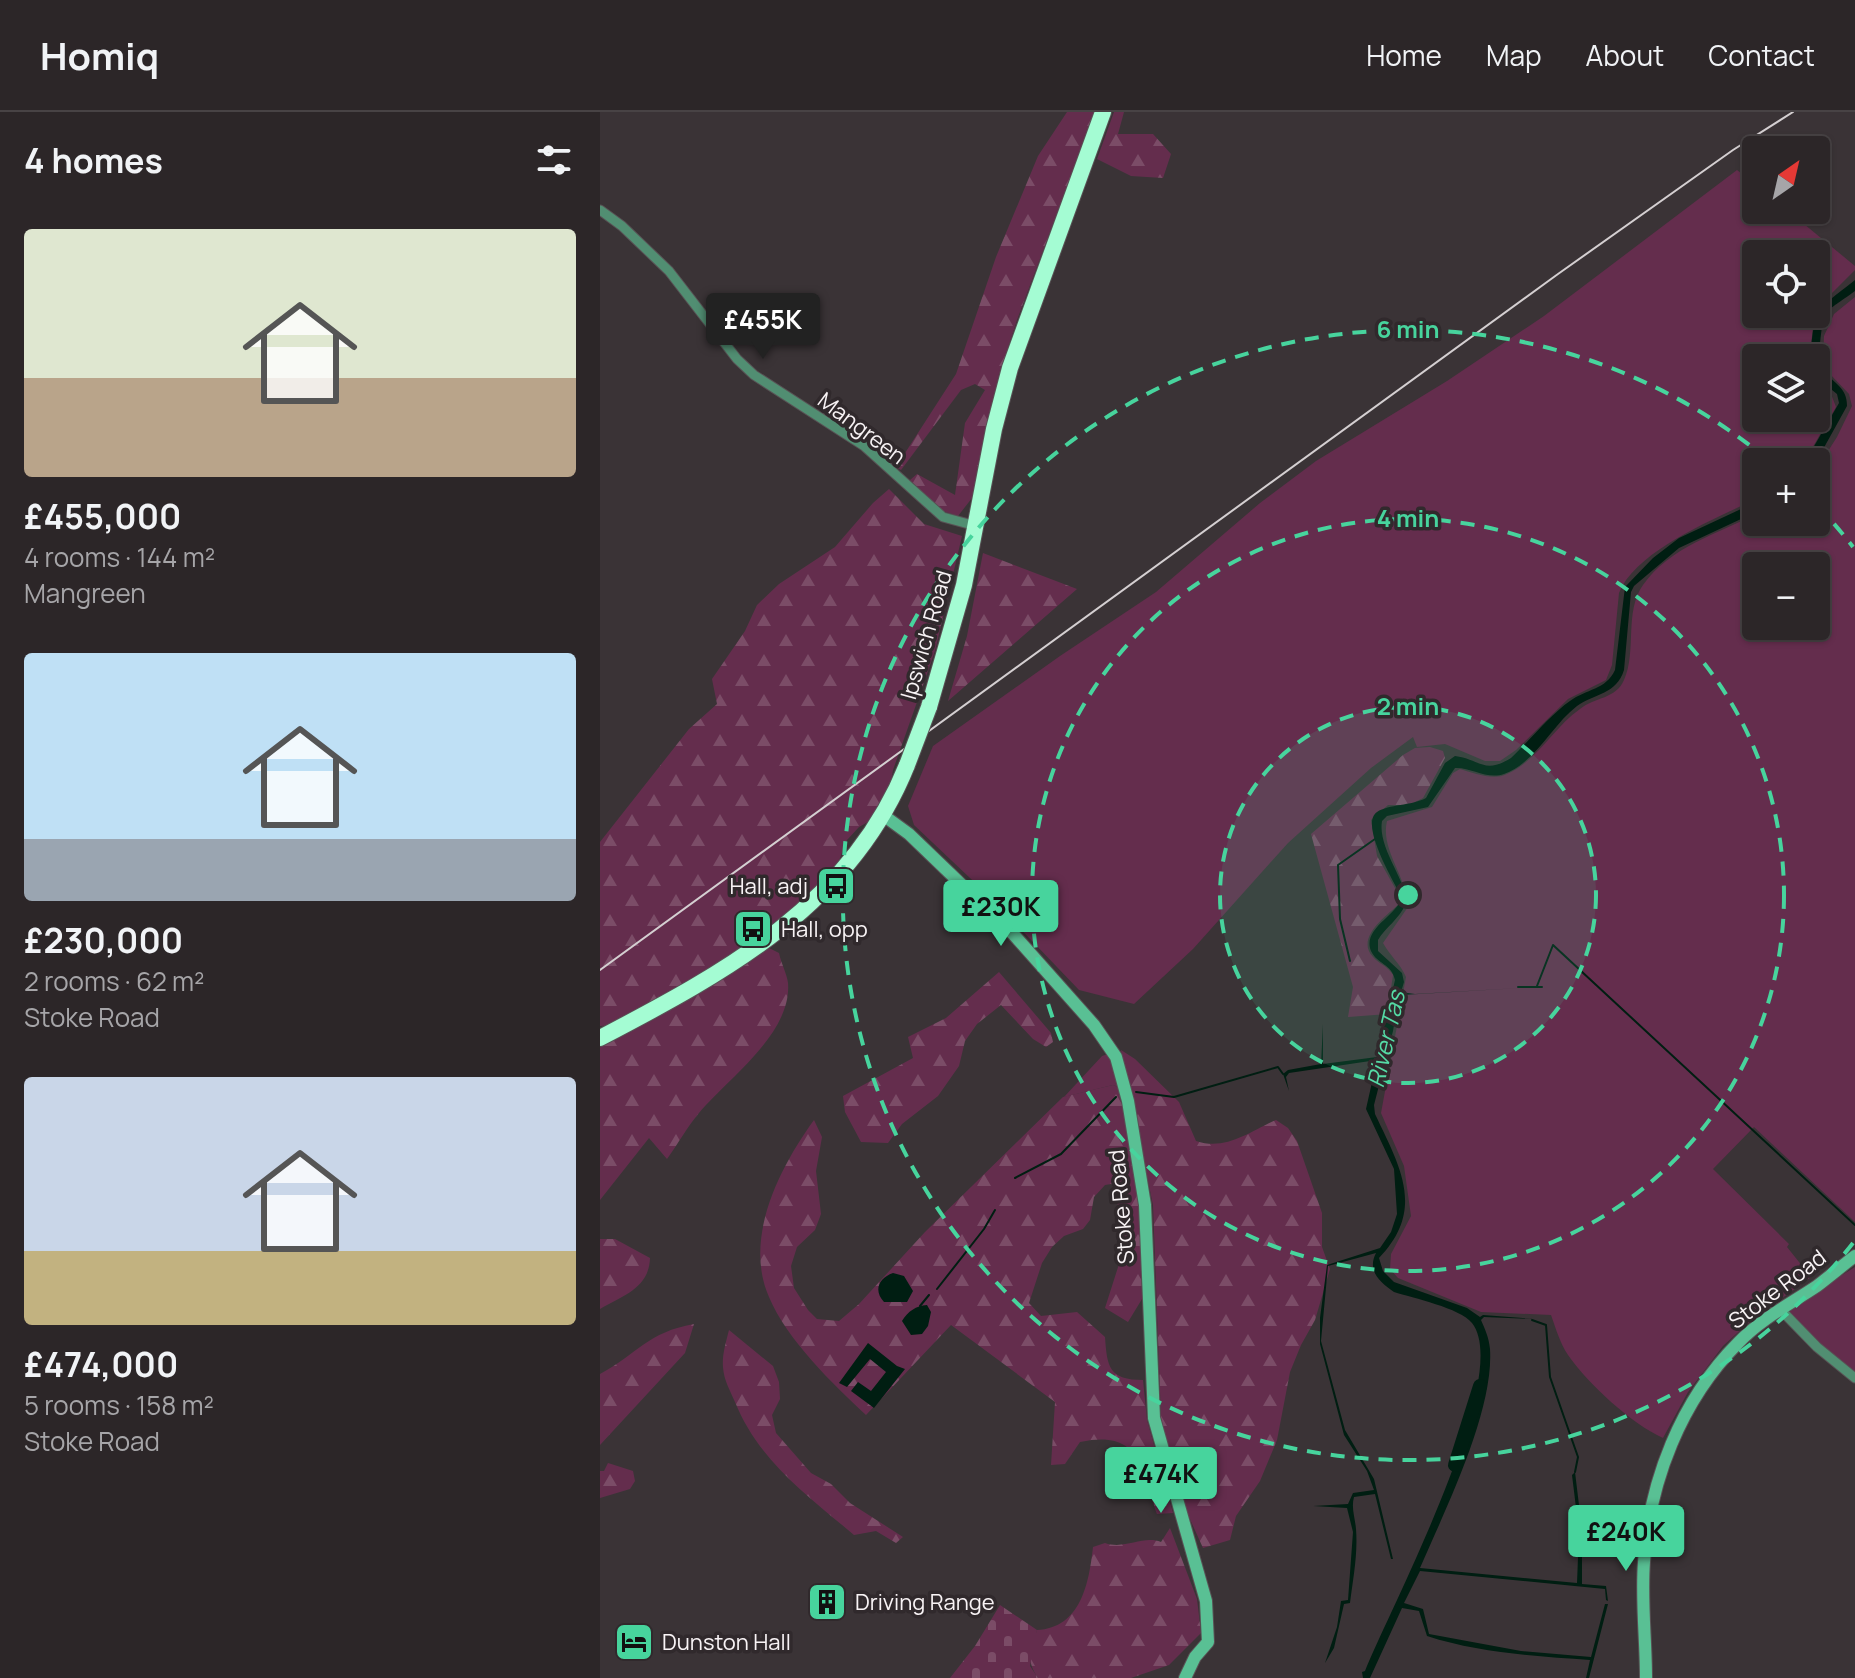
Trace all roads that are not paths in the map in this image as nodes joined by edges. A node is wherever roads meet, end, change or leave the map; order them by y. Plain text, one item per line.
1 (1103, 112) edge
2 (600, 210) edge
3 (976, 526) junction
4 (883, 815) junction
5 (600, 1038) edge
6 (1855, 1256) edge
7 (1780, 1309) junction
8 (1855, 1378) edge
9 (1185, 1678) edge
10 (1646, 1678) edge

1 - 3 highway, Ipswich Road
2 - 3 street, Mangreen
3 - 4 highway, Ipswich Road, bridge
4 - 5 highway, Ipswich Road
4 - 9 street, Stoke Road
6 - 7 street, Stoke Road
7 - 8 street
7 - 10 street, Stoke Road

